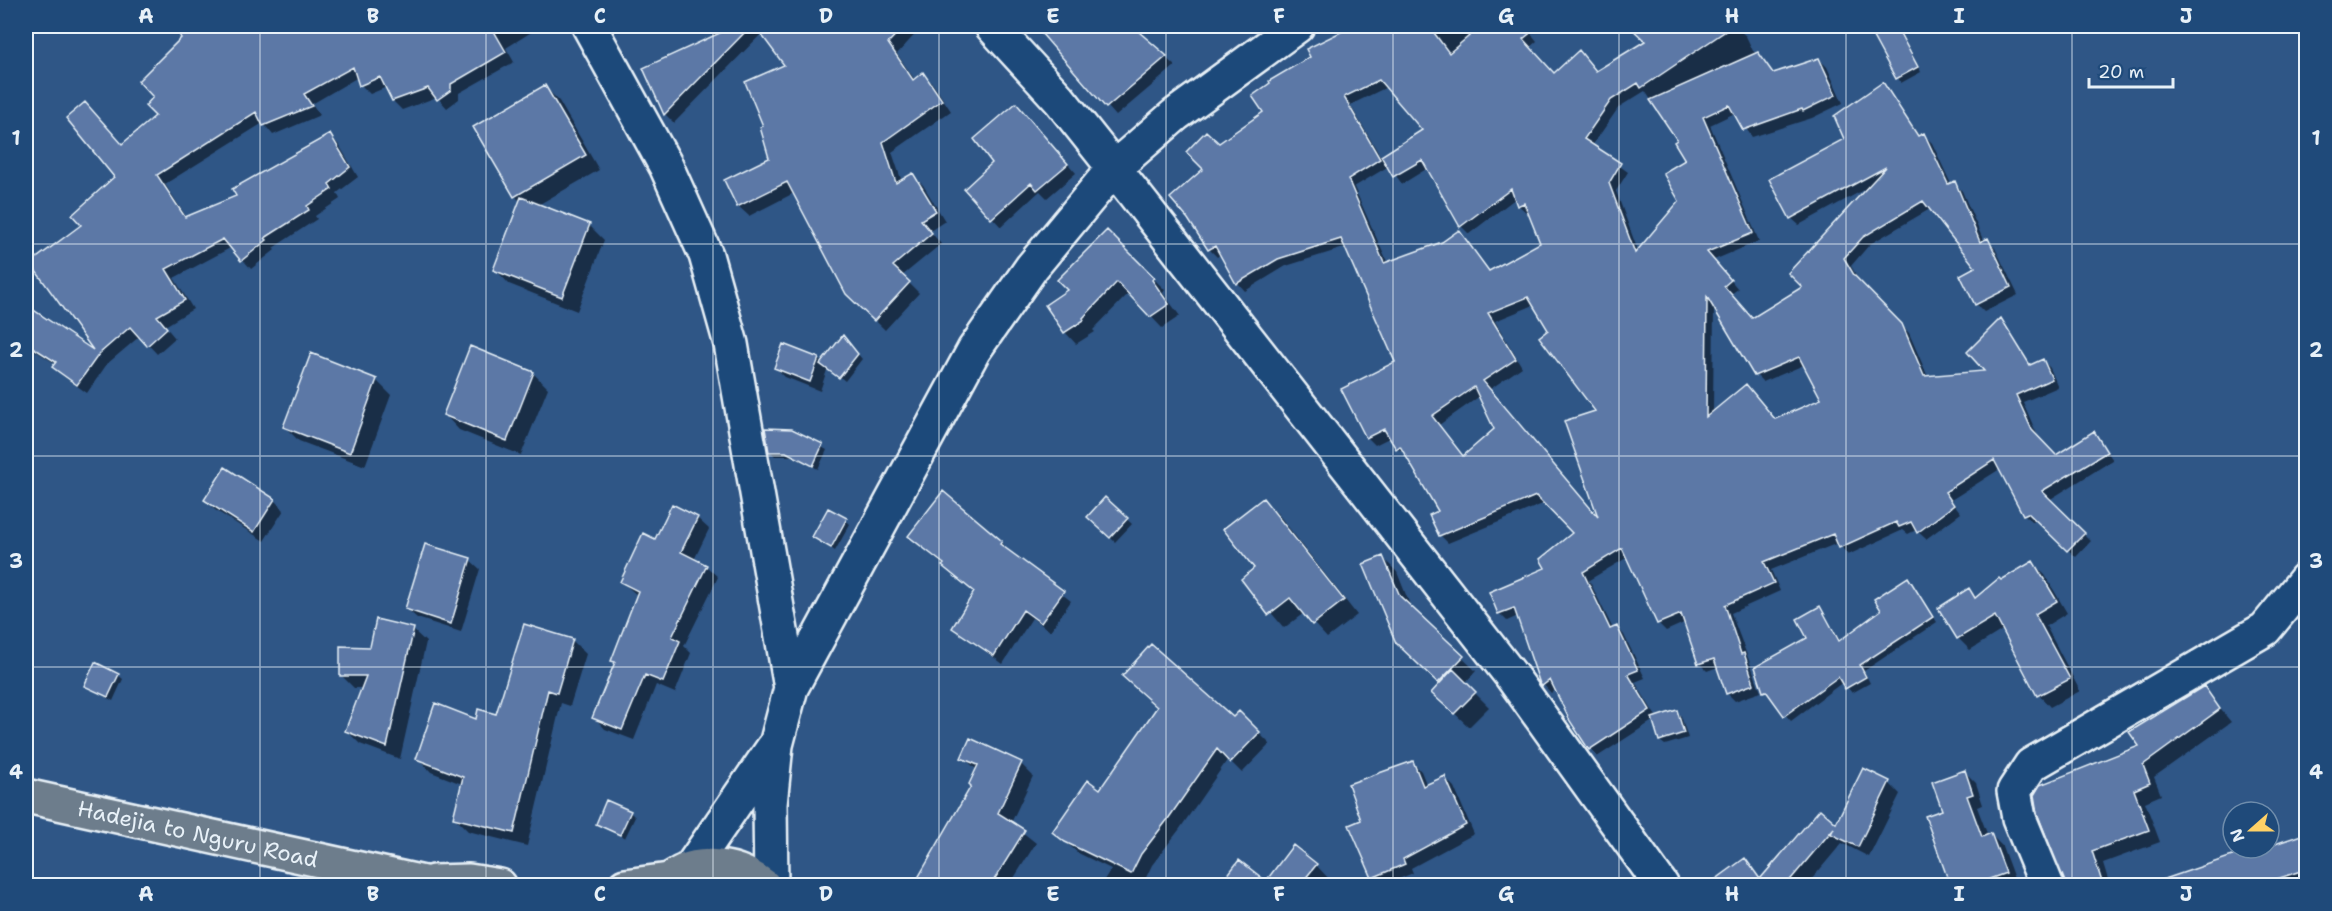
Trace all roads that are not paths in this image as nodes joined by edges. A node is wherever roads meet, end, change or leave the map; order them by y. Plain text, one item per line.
1 (589, 26) edge
2 (992, 26) edge
3 (1297, 26) edge
4 (1114, 168) junction
5 (2307, 579) edge
6 (791, 688) junction
7 (776, 744) junction
8 (26, 796) edge
9 (675, 878) edge
10 (436, 884) edge
11 (500, 885) edge
12 (625, 885) edge
13 (764, 885) edge
14 (771, 885) edge
15 (1662, 885) edge
16 (2047, 885) edge

1 - 6 street
2 - 4 street
3 - 4 street
4 - 6 street
4 - 15 street
5 - 16 street
6 - 7 street
7 - 9 street
7 - 14 street
8 - 10 main road, Hadejia to Nguru Road
9 - 12 main road
9 - 13 main road
10 - 11 main road, Hadejia to Nguru Road

